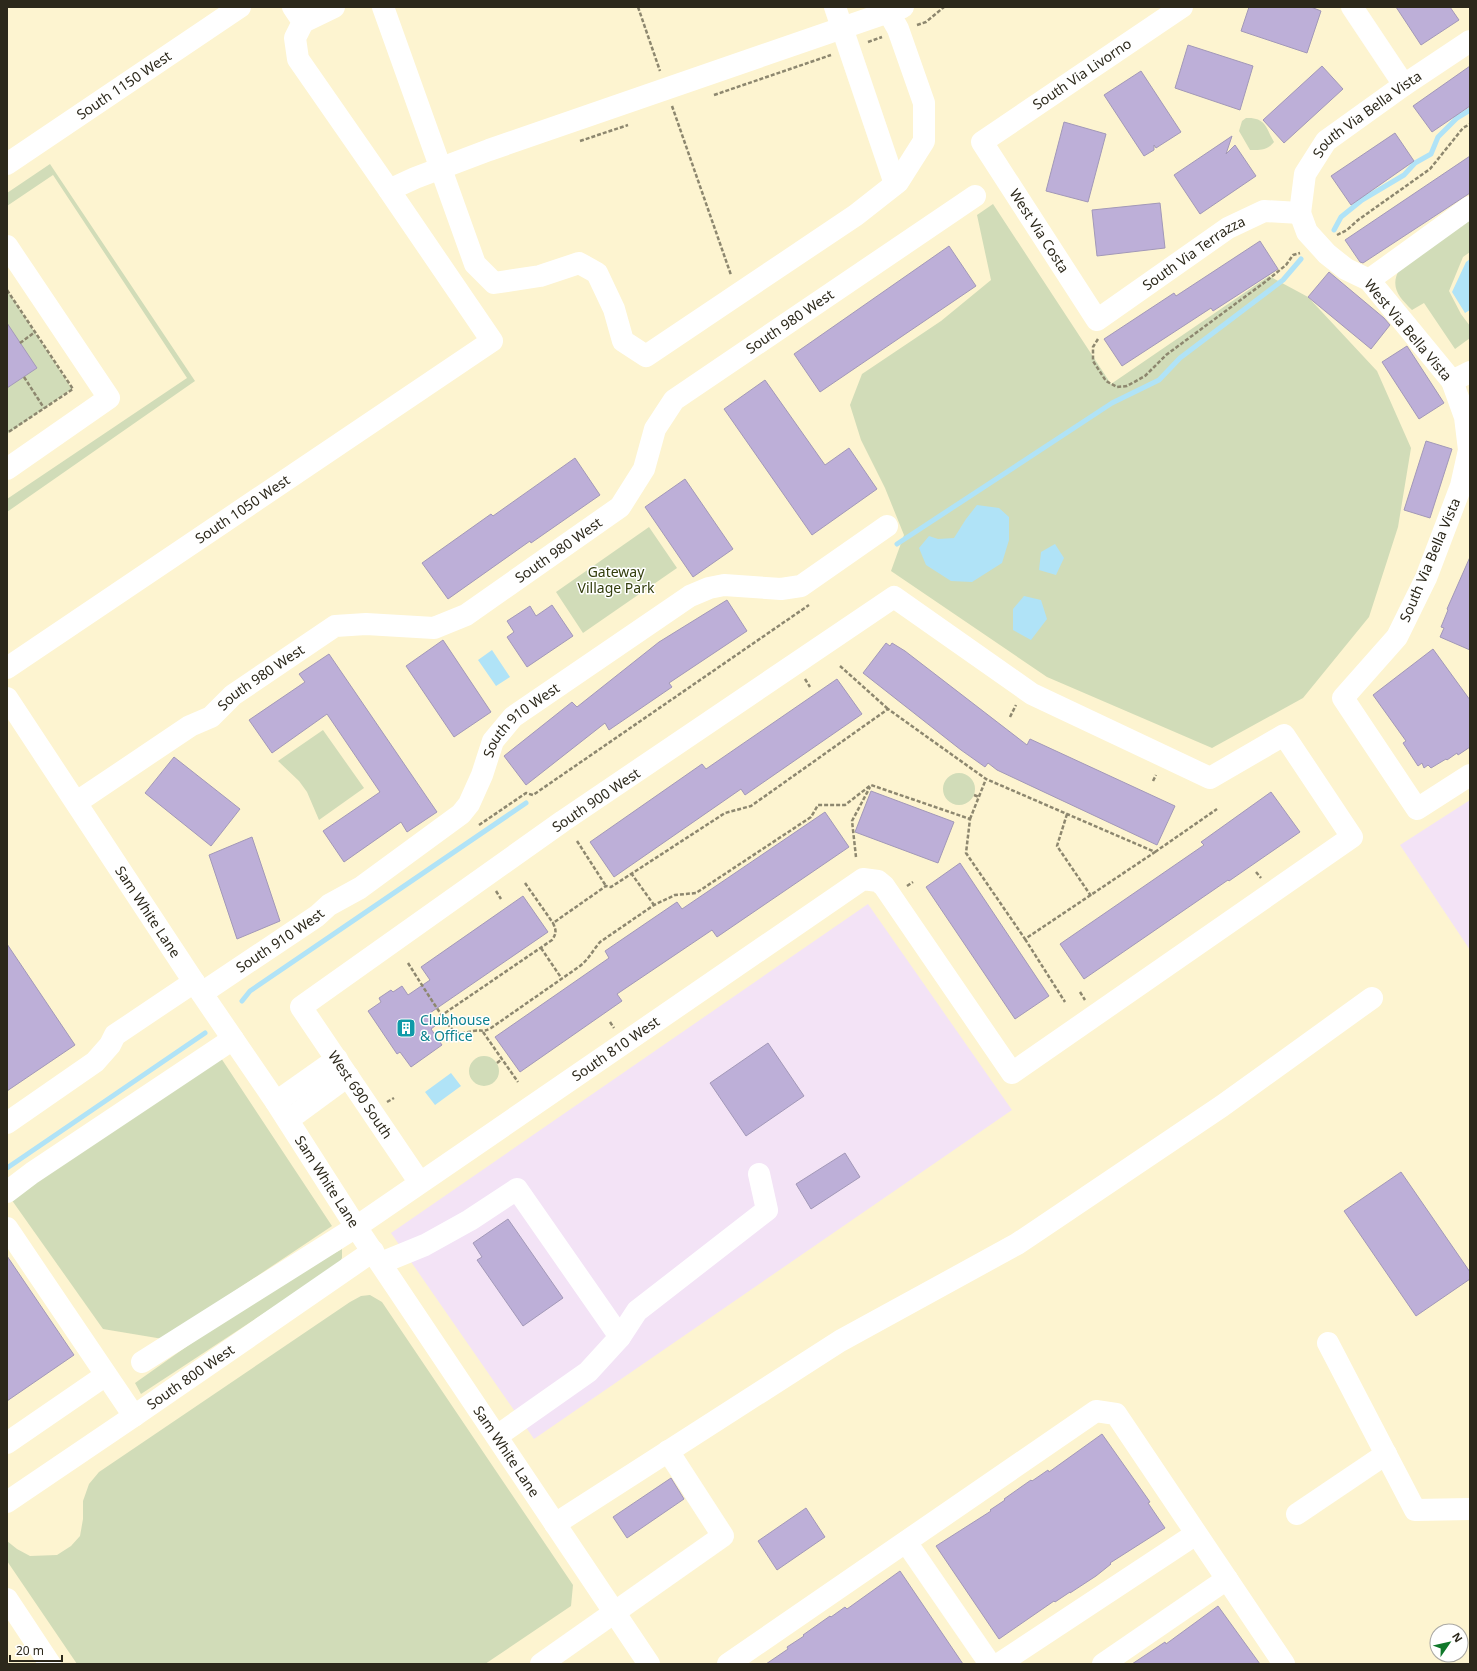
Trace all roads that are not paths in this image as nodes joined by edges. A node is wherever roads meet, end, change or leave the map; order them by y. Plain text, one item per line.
1 (240, 7) edge
2 (334, 7) edge
3 (383, 7) edge
4 (835, 7) edge
5 (1182, 7) edge
6 (1352, 7) edge
7 (896, 10) edge
8 (298, 14) edge
9 (843, 28) junction
10 (1470, 41) edge
11 (1404, 85) junction
12 (982, 142) joint
13 (7, 164) edge
14 (440, 169) junction
15 (895, 184) junction
16 (389, 190) junction
17 (975, 196) dead end
18 (1470, 206) edge
19 (1300, 213) junction
20 (7, 246) edge
21 (1369, 280) junction
22 (1098, 329) joint
23 (1461, 377) edge
24 (1469, 450) edge
25 (7, 469) edge
26 (1466, 486) edge
27 (888, 526) dead end
28 (7, 668) edge
29 (7, 698) edge
30 (1470, 775) edge
31 (77, 802) junction
32 (878, 881) joint
33 (198, 988) junction
34 (1372, 998) dead end
35 (301, 1007) joint
36 (233, 1039) junction
37 (343, 1068) junction
38 (282, 1111) junction
39 (7, 1123) edge
40 (759, 1174) dead end
41 (420, 1183) junction
42 (7, 1192) edge
43 (356, 1227) junction
44 (7, 1228) edge
45 (377, 1257) junction
46 (620, 1337) junction
47 (1328, 1343) dead end
48 (142, 1362) dead end
49 (106, 1375) junction
50 (134, 1416) junction
51 (497, 1436) junction
52 (7, 1443) edge
53 (668, 1451) junction
54 (1386, 1454) junction
55 (7, 1502) edge
56 (1470, 1509) edge
57 (1296, 1514) dead end
58 (555, 1524) junction
59 (1196, 1534) junction
60 (906, 1542) junction
61 (1227, 1579) junction
62 (7, 1599) edge
63 (615, 1612) junction
64 (548, 1662) edge
65 (50, 1664) edge
66 (649, 1664) edge
67 (728, 1664) edge
68 (990, 1664) edge
69 (999, 1664) edge
70 (1103, 1664) edge
71 (1284, 1664) edge

1 - 13 street, South 1150 West
2 - 8 street
3 - 14 street
4 - 9 street
5 - 12 street, South Via Livorno
6 - 11 street
7 - 9 street
7 - 15 street
8 - 16 street
9 - 14 street
9 - 15 street
10 - 11 street, South Via Bella Vista
11 - 19 street, South Via Bella Vista
12 - 22 street, West Via Costa
14 - 15 street
14 - 16 street
16 - 28 street, South 1050 West
17 - 31 street, South 980 West
18 - 21 street
19 - 21 street, West Via Bella Vista
19 - 22 street, South Via Terrazza
20 - 25 street
21 - 23 street, West Via Bella Vista
23 - 24 street, West Via Bella Vista
24 - 26 street, South Via Bella Vista
26 - 30 street, South Via Bella Vista
27 - 33 street, South 910 West
29 - 31 street, Sam White Lane
31 - 33 street, Sam White Lane
32 - 35 street, South 900 West
32 - 41 street, South 810 West
33 - 36 street, Sam White Lane
33 - 39 street, South 910 West
34 - 53 street
35 - 37 street, West 690 South
36 - 38 street, Sam White Lane
36 - 42 street
37 - 38 street
37 - 41 street, West 690 South
38 - 43 street, Sam White Lane
40 - 46 street
41 - 43 street, South 810 West
43 - 45 street, Sam White Lane
43 - 48 street, South 810 West
44 - 49 street
45 - 46 street, South 800 West
45 - 50 street, South 800 West
45 - 51 street, Sam White Lane
46 - 51 street
47 - 54 street
49 - 50 street
49 - 52 street
50 - 55 street, South 800 West
51 - 58 street, Sam White Lane
53 - 58 street
53 - 63 street
54 - 56 street
54 - 57 street
58 - 63 street, Sam White Lane
59 - 60 street
59 - 61 street
59 - 69 street
60 - 67 street
60 - 68 street
61 - 70 street
61 - 71 street
62 - 65 street
63 - 64 street
63 - 66 street, Sam White Lane

